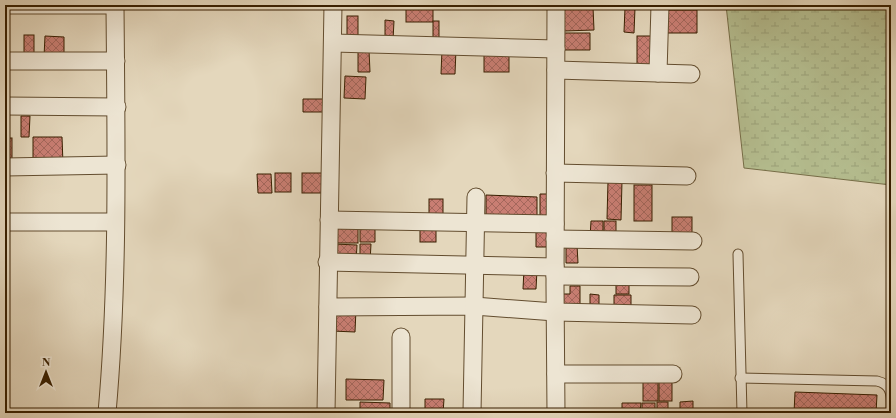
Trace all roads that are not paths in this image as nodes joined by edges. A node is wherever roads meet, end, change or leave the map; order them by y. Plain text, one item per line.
1 (115, 5) edge
2 (333, 5) edge
3 (556, 5) edge
4 (660, 5) edge
5 (5, 6) edge
6 (333, 42) junction
7 (556, 49) junction
8 (5, 61) edge
9 (116, 61) junction
10 (556, 70) junction
11 (658, 74) junction
12 (691, 74) dead end
13 (5, 106) edge
14 (117, 106) junction
15 (117, 166) junction
16 (5, 167) edge
17 (555, 173) junction
18 (687, 176) dead end
19 (476, 197) dead end
20 (329, 220) junction
21 (5, 222) edge
22 (115, 222) junction
23 (477, 222) junction
24 (555, 231) junction
25 (693, 241) dead end
26 (738, 254) dead end
27 (327, 262) junction
28 (476, 265) junction
29 (555, 271) junction
30 (690, 277) dead end
31 (474, 306) junction
32 (328, 307) junction
33 (555, 312) junction
34 (692, 315) dead end
35 (401, 337) dead end
36 (556, 374) junction
37 (673, 374) dead end
38 (740, 378) junction
39 (107, 413) edge
40 (326, 413) edge
41 (401, 413) edge
42 (472, 413) edge
43 (556, 413) edge
44 (742, 413) edge
45 (891, 413) edge

1 - 5 street
1 - 9 street
2 - 6 street
3 - 7 street
4 - 11 street
6 - 7 street
6 - 20 street
7 - 10 street
8 - 9 street
9 - 14 street
10 - 11 street
10 - 17 street
11 - 12 street
13 - 14 street
14 - 15 street
15 - 16 street
15 - 22 street
17 - 18 street
17 - 24 street
19 - 23 street
20 - 23 street
20 - 27 street
21 - 22 street
22 - 39 street
23 - 24 street
23 - 28 street
24 - 25 street
24 - 29 street
26 - 38 lane
27 - 28 street
27 - 32 street
28 - 29 street
28 - 31 street
29 - 30 street
29 - 33 street
31 - 32 street
31 - 33 street
31 - 42 street
32 - 40 street
33 - 34 street
33 - 36 street
35 - 41 street
36 - 37 street
36 - 43 street
38 - 44 lane
38 - 45 lane

